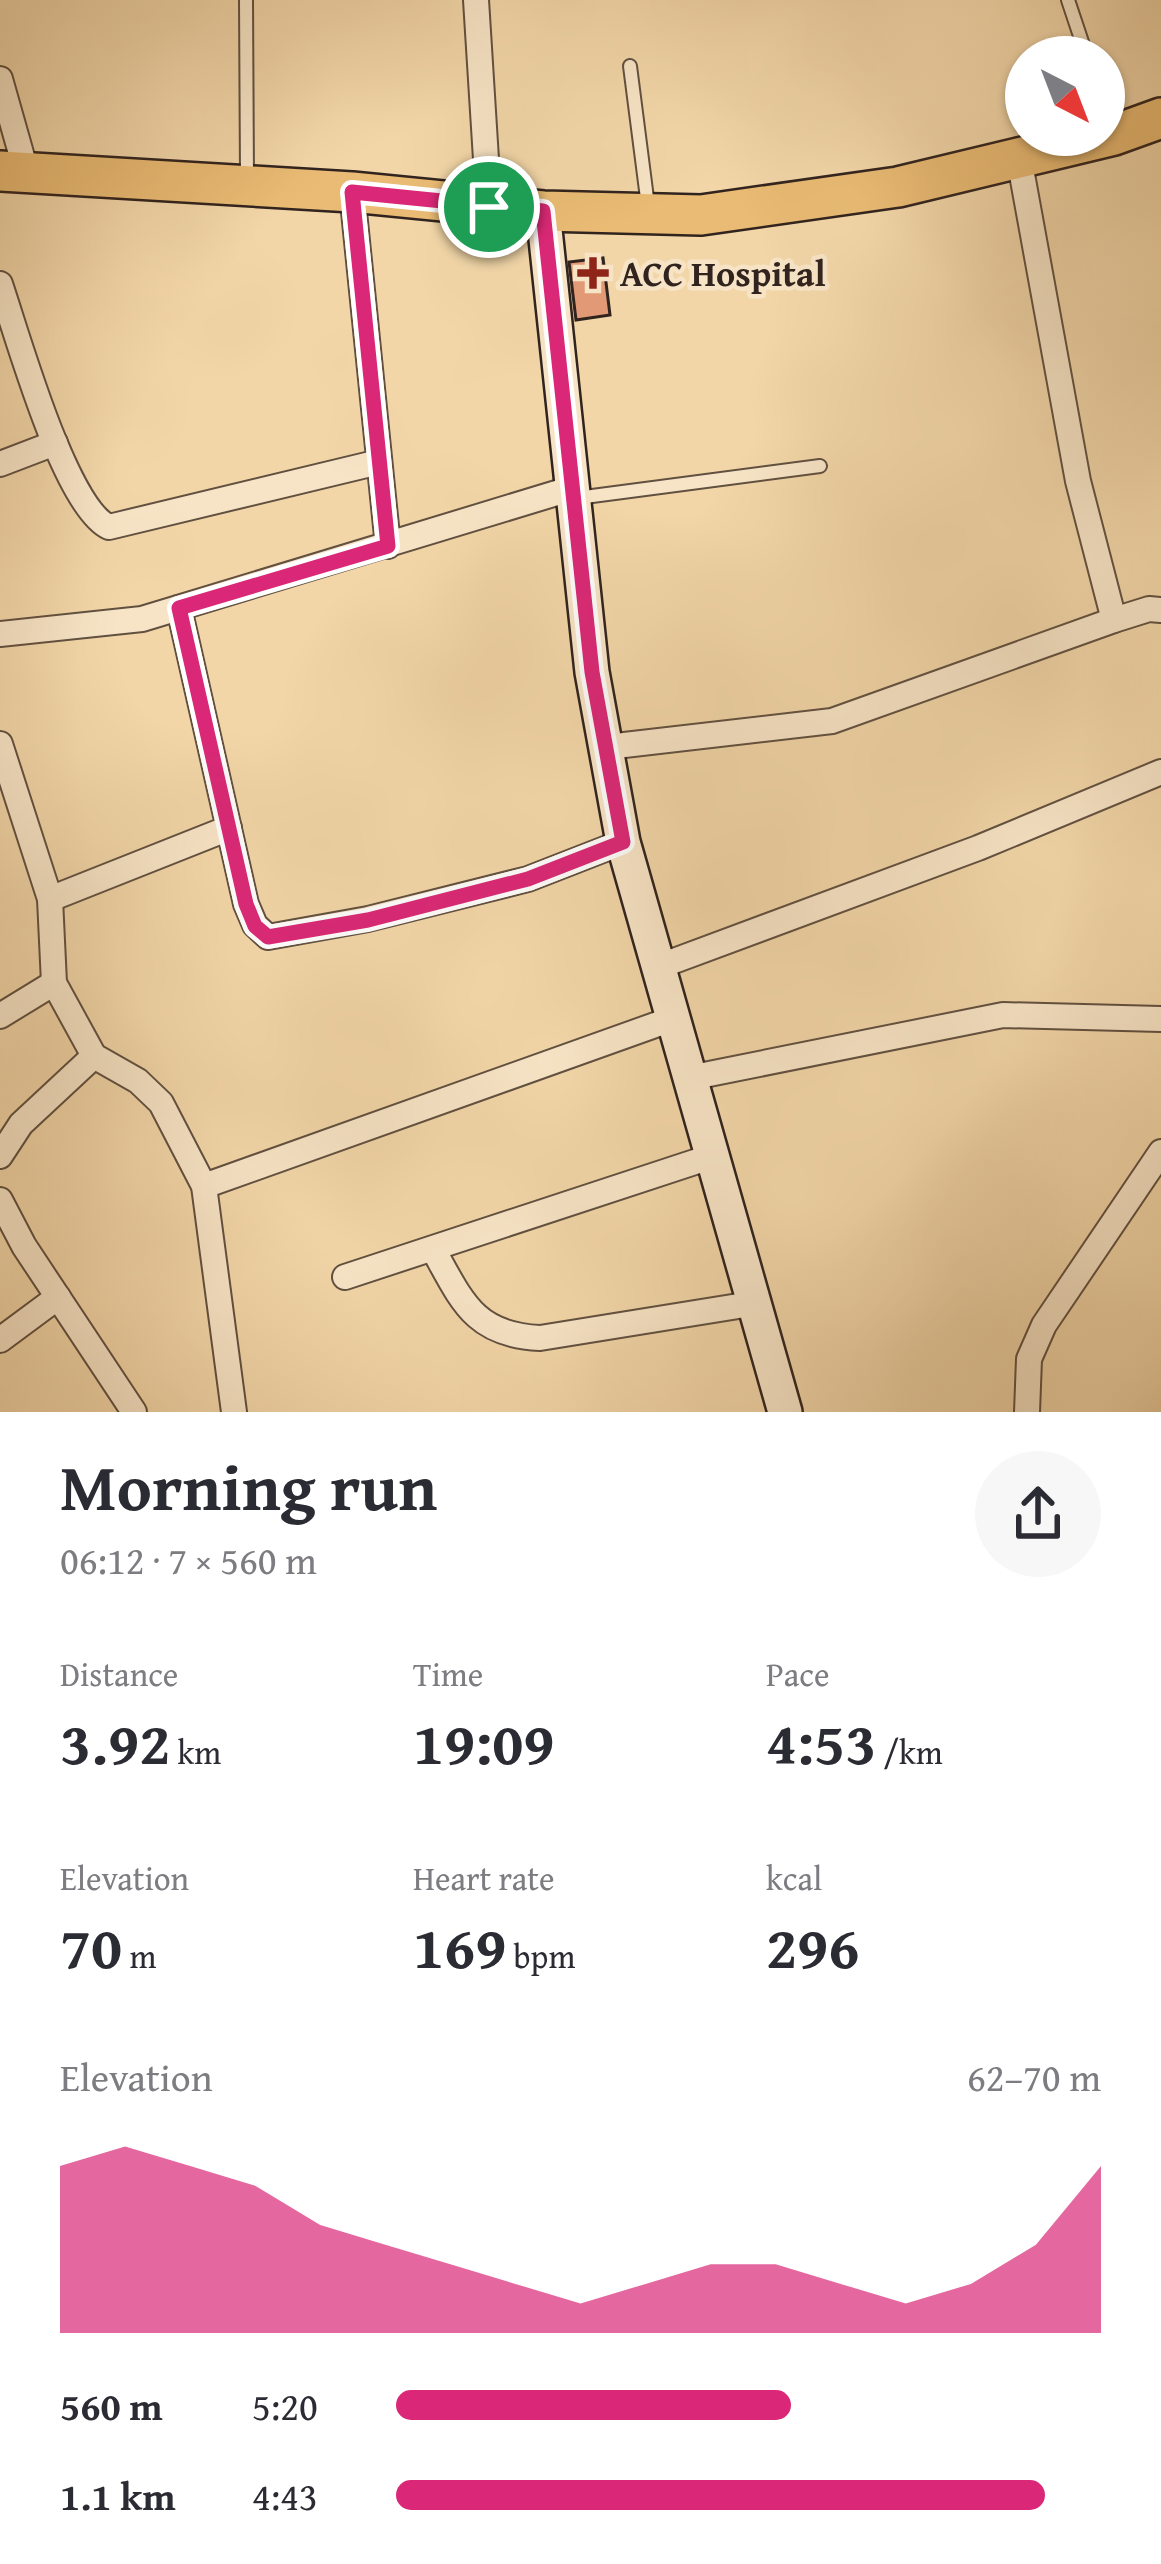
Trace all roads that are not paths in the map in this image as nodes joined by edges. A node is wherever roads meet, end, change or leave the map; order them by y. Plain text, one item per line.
1 (246, 0) edge
2 (476, 0) edge
3 (1068, 0) edge
4 (1080, 36) edge
5 (630, 67) dead end
6 (0, 79) edge
7 (1161, 118) edge
8 (1125, 120) edge
9 (1023, 156) edge
10 (1018, 158) junction
11 (13, 171) edge
12 (247, 185) junction
13 (352, 192) junction
14 (489, 207) junction
15 (543, 211) junction
16 (649, 213) junction
17 (0, 284) edge
18 (56, 442) junction
19 (380, 462) junction
20 (0, 464) edge
21 (820, 466) dead end
22 (573, 493) junction
23 (388, 546) junction
24 (179, 608) junction
25 (1161, 610) edge
26 (1114, 620) junction
27 (0, 634) edge
28 (0, 744) edge
29 (607, 747) junction
30 (1161, 772) edge
31 (229, 828) junction
32 (623, 842) junction
33 (50, 899) junction
34 (655, 968) junction
35 (54, 982) junction
36 (0, 1016) edge
37 (672, 1019) junction
38 (1161, 1019) edge
39 (94, 1056) junction
40 (689, 1078) junction
41 (1161, 1152) edge
42 (0, 1156) edge
43 (710, 1157) junction
44 (204, 1186) junction
45 (0, 1200) edge
46 (434, 1249) junction
47 (345, 1277) dead end
48 (58, 1297) junction
49 (757, 1303) junction
50 (0, 1340) edge
51 (134, 1412) edge
52 (234, 1412) edge
53 (785, 1412) edge
54 (1027, 1412) edge

1 - 12 lane
2 - 14 street
3 - 4 lane
5 - 16 lane
6 - 11 street
7 - 8 main road
9 - 10 main road
10 - 16 main road
10 - 26 street
11 - 12 main road
12 - 13 main road
13 - 14 main road
13 - 19 street
14 - 15 main road
15 - 16 main road
15 - 22 street
17 - 18 street
18 - 19 street
18 - 20 street
19 - 23 street
21 - 22 lane
22 - 23 street
22 - 29 street
23 - 24 street
24 - 27 street
24 - 31 street
25 - 26 street
26 - 29 street
28 - 33 street
29 - 32 street
30 - 34 street
31 - 32 street
31 - 33 street
32 - 34 street
33 - 35 street
34 - 37 street
35 - 36 street
35 - 39 street
37 - 40 street
37 - 44 street
38 - 40 street
39 - 42 street
39 - 44 street
40 - 43 street
41 - 54 street
43 - 46 street
43 - 49 street
44 - 52 street
45 - 48 street
46 - 47 street
46 - 49 street
48 - 50 street
48 - 51 street
49 - 53 street

